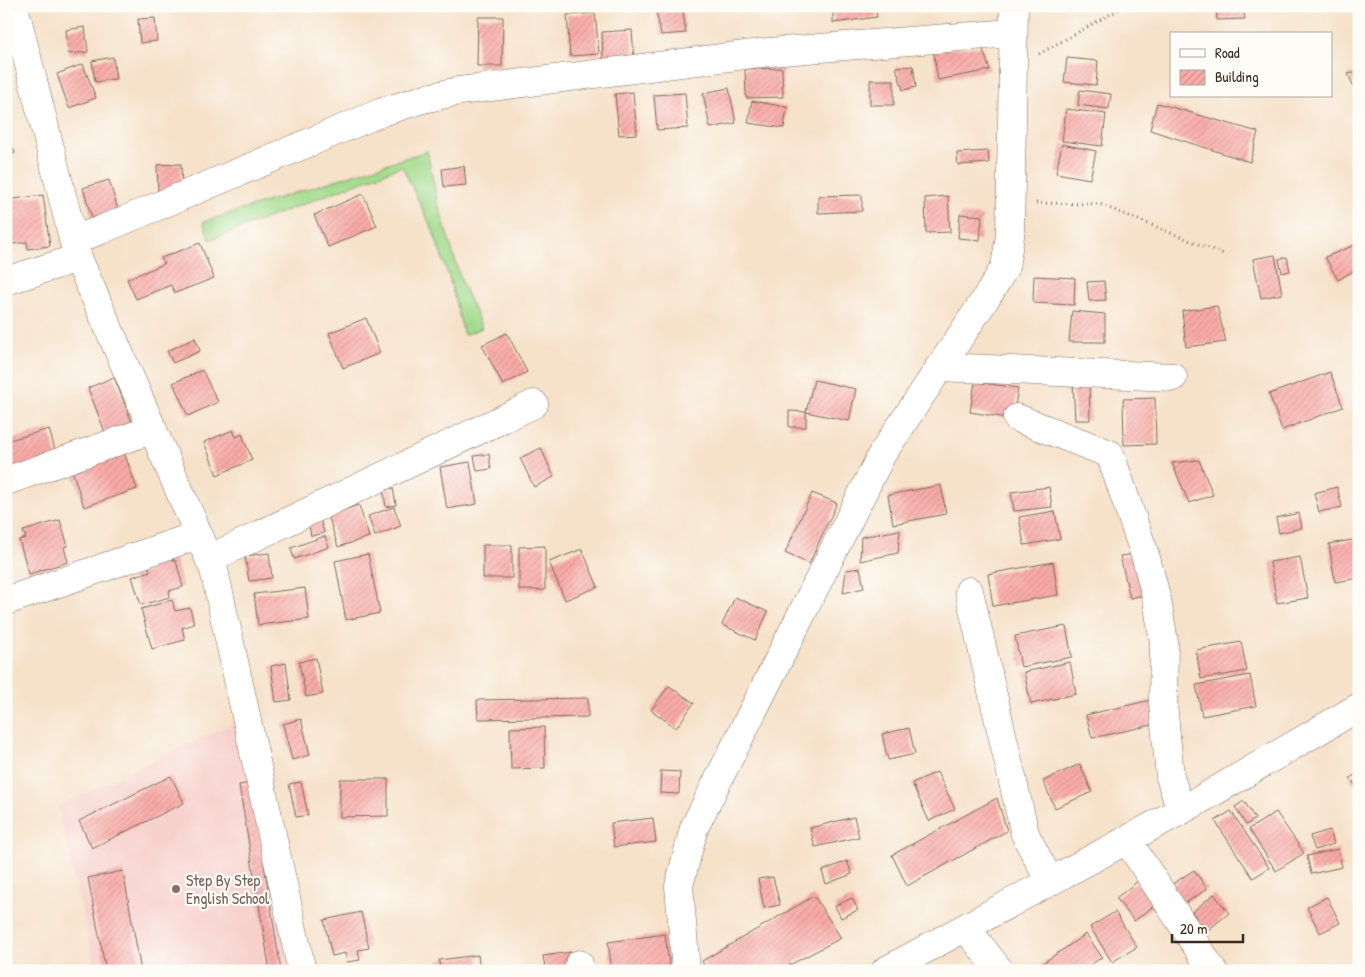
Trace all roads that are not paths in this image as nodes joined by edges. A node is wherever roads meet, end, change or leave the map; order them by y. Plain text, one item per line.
1 (14, 6) edge
2 (1014, 6) edge
3 (1012, 33) junction
4 (75, 249) junction
5 (6, 281) edge
6 (939, 367) junction
7 (1172, 377) dead end
8 (534, 404) dead end
9 (1017, 418) dead end
10 (153, 428) junction
11 (6, 481) edge
12 (204, 547) junction
13 (969, 591) dead end
14 (6, 601) edge
15 (1359, 707) edge
16 (1181, 811) junction
17 (1127, 840) junction
18 (1050, 882) junction
19 (966, 928) junction
20 (302, 971) edge
21 (686, 971) edge
22 (885, 971) edge
23 (1000, 971) edge
24 (1213, 971) edge

1 - 4 street
2 - 3 street
3 - 4 street
3 - 6 street
4 - 5 street
4 - 10 street
6 - 7 street
6 - 21 street
8 - 12 street
9 - 16 street
10 - 11 street
10 - 12 street
12 - 14 street
12 - 20 street
13 - 18 street
15 - 16 street
16 - 17 street
17 - 18 street
17 - 24 street
18 - 19 street
19 - 22 street
19 - 23 street

